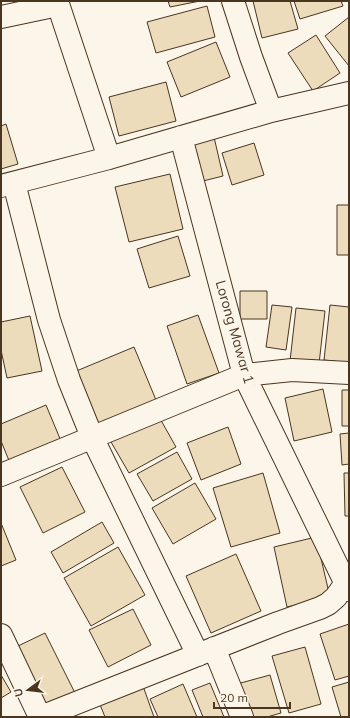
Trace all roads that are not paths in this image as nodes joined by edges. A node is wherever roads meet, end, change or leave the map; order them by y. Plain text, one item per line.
1 (233, 1) edge
2 (57, 3) edge
3 (1, 17) edge
4 (349, 93) edge
5 (271, 111) junction
6 (181, 137) junction
7 (110, 158) junction
8 (7, 185) edge
9 (349, 373) edge
10 (244, 375) junction
11 (92, 437) junction
12 (1, 475) edge
13 (348, 583) edge
14 (1, 635) edge
15 (206, 652) junction
16 (40, 717) edge
17 (242, 717) edge

1 - 5 street
2 - 3 street
2 - 7 street
4 - 5 street
5 - 6 street
6 - 7 street
6 - 10 street, Lorong Mawar 1
7 - 8 street
8 - 11 street
9 - 10 street
10 - 11 street
10 - 13 street, Lorong Mawar 1
11 - 12 street
11 - 15 street
13 - 15 street
14 - 16 street
15 - 16 street
15 - 17 street

